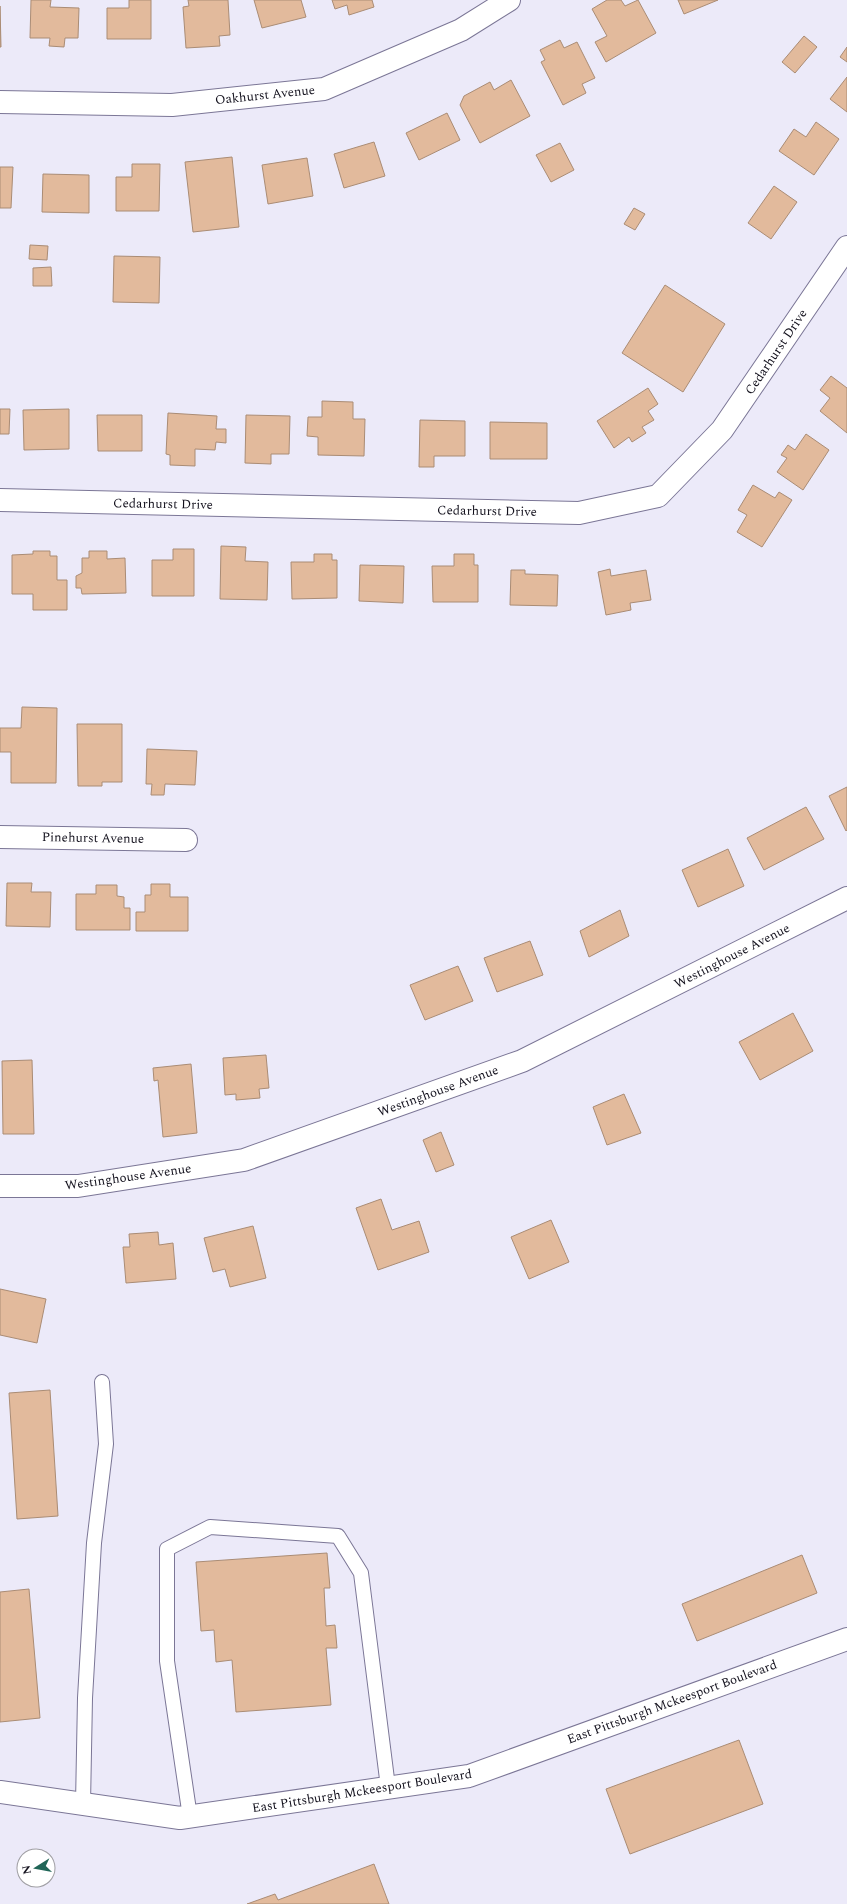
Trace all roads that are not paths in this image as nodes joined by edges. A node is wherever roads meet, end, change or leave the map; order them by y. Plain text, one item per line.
1 (509, 0) edge
2 (0, 102) edge
3 (847, 248) edge
4 (0, 500) edge
5 (0, 837) edge
6 (186, 840) dead end
7 (847, 898) edge
8 (0, 1186) edge
9 (102, 1382) dead end
10 (847, 1639) edge
11 (388, 1788) junction
12 (0, 1792) edge
13 (83, 1804) junction
14 (190, 1817) junction

1 - 2 main road, Oakhurst Avenue
3 - 4 main road, Cedarhurst Drive
5 - 6 main road, Pinehurst Avenue
7 - 8 main road, Westinghouse Avenue
9 - 13 lane
10 - 11 main road, East Pittsburgh Mckeesport Boulevard
11 - 14 main road, East Pittsburgh Mckeesport Boulevard
11 - 14 lane
12 - 13 main road, East Pittsburgh Mckeesport Boulevard
13 - 14 main road, East Pittsburgh Mckeesport Boulevard

